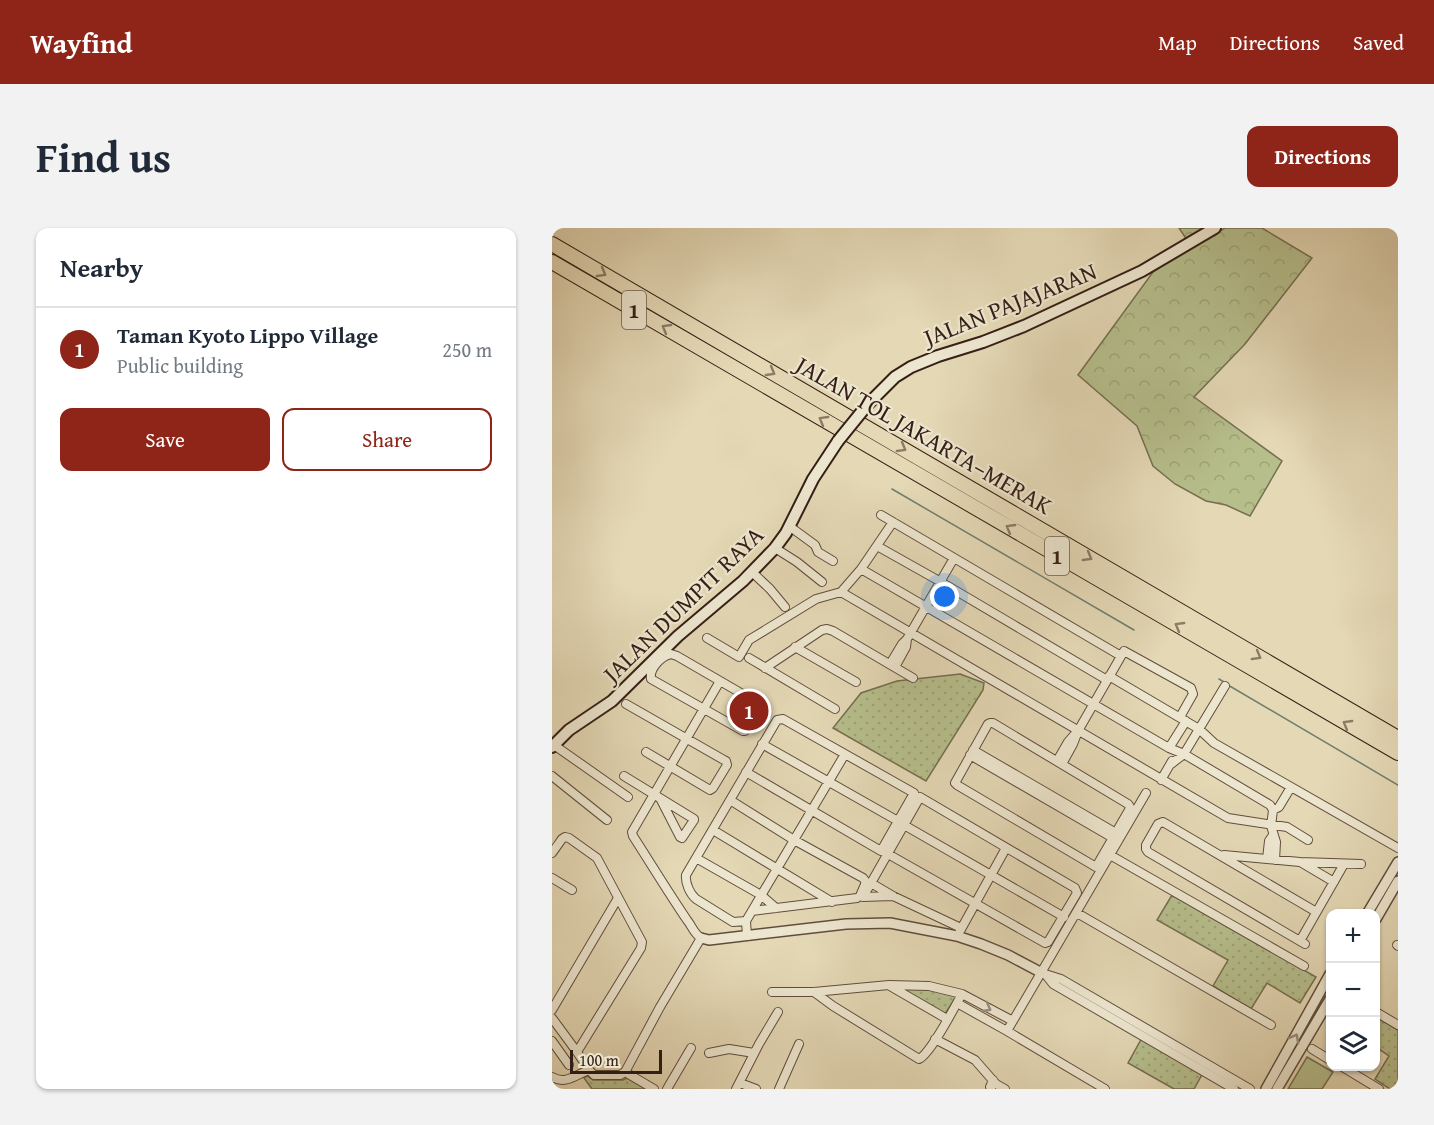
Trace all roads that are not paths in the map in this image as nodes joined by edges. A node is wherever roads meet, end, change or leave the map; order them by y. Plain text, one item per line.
1 (1215, 228) edge
2 (552, 244) edge
3 (552, 261) edge
4 (838, 441) joint
5 (881, 515) dead end
6 (893, 522) junction
7 (789, 526) junction
8 (877, 546) junction
9 (775, 548) junction
10 (954, 558) junction
11 (832, 561) dead end
12 (861, 569) junction
13 (752, 572) junction
14 (822, 582) dead end
15 (941, 582) junction
16 (841, 592) junction
17 (785, 607) dead end
18 (926, 607) junction
19 (909, 636) junction
20 (707, 638) dead end
21 (795, 647) junction
22 (1121, 656) junction
23 (749, 658) dead end
24 (892, 666) junction
25 (765, 668) junction
26 (913, 678) dead end
27 (1108, 678) junction
28 (720, 681) junction
29 (856, 682) dead end
30 (1225, 686) dead end
31 (626, 704) dead end
32 (1093, 705) junction
33 (703, 709) junction
34 (835, 709) dead end
35 (1183, 719) junction
36 (1199, 729) junction
37 (1078, 731) junction
38 (686, 737) junction
39 (1398, 738) edge
40 (762, 744) junction
41 (553, 746) edge
42 (1176, 751) junction
43 (646, 752) dead end
44 (971, 753) junction
45 (1398, 753) edge
46 (845, 754) junction
47 (1060, 762) junction
48 (670, 766) junction
49 (746, 772) junction
50 (552, 776) edge
51 (624, 776) dead end
52 (1161, 780) junction
53 (829, 782) junction
54 (1291, 788) junction
55 (1146, 793) dead end
56 (653, 795) junction
57 (628, 797) dead end
58 (661, 800) junction
59 (730, 800) junction
60 (812, 810) junction
61 (1273, 810) junction
62 (607, 819) dead end
63 (901, 823) junction
64 (1271, 826) junction
65 (713, 830) junction
66 (1114, 836) junction
67 (794, 840) junction
68 (1308, 840) dead end
69 (1395, 847) edge
70 (1006, 848) junction
71 (552, 853) edge
72 (888, 854) junction
73 (1220, 854) junction
74 (1398, 854) edge
75 (1110, 855) junction
76 (696, 858) junction
77 (1271, 859) junction
78 (1300, 862) junction
79 (1398, 862) edge
80 (1344, 864) junction
81 (1361, 864) dead end
82 (777, 868) junction
83 (991, 874) junction
84 (552, 878) edge
85 (1332, 881) junction
86 (1398, 881) edge
87 (871, 883) junction
88 (572, 890) dead end
89 (761, 895) junction
90 (893, 896) junction
91 (618, 898) junction
92 (832, 902) junction
93 (974, 904) junction
94 (776, 908) junction
95 (1370, 909) edge
96 (1313, 910) junction
97 (752, 911) junction
98 (1380, 912) edge
99 (1077, 913) junction
100 (1064, 917) junction
101 (746, 921) junction
102 (959, 932) junction
103 (747, 936) junction
104 (701, 938) junction
105 (1300, 941) junction
106 (1304, 966) dead end
107 (1044, 974) junction
108 (1326, 981) edge
109 (889, 985) junction
110 (772, 992) dead end
111 (814, 992) junction
112 (962, 994) junction
113 (957, 1004) junction
114 (1326, 1006) edge
115 (552, 1010) edge
116 (778, 1012) dead end
117 (1380, 1014) edge
118 (552, 1018) edge
119 (948, 1019) junction
120 (1013, 1021) junction
121 (1271, 1025) dead end
122 (1398, 1025) edge
123 (1007, 1031) junction
124 (935, 1039) junction
125 (552, 1041) edge
126 (799, 1044) dead end
127 (691, 1048) dead end
128 (1312, 1049) dead end
129 (578, 1052) junction
130 (709, 1053) dead end
131 (754, 1053) junction
132 (1326, 1058) edge
133 (569, 1065) dead end
134 (585, 1071) junction
135 (1349, 1071) edge
136 (625, 1072) junction
137 (552, 1077) edge
138 (993, 1080) junction
139 (738, 1086) edge
140 (654, 1089) edge
141 (667, 1089) edge
142 (756, 1089) edge
143 (779, 1089) edge
144 (991, 1089) edge
145 (1005, 1089) edge
146 (1106, 1089) edge
147 (1234, 1089) edge
148 (1250, 1089) edge
149 (1266, 1089) edge
150 (1277, 1089) edge
151 (1378, 1089) edge

1 - 4 main road, JALAN PAJAJARAN, bridge
2 -> 39 highway, JALAN TOL JAKARTA–MERAK / 1
45 -> 3 highway, JALAN TOL JAKARTA–MERAK / 1
4 - 7 main road, JALAN DUMPIT RAYA
5 - 6 street
6 - 8 street
6 - 10 street
7 - 9 main road, JALAN DUMPIT RAYA
7 - 11 street
8 - 12 street
8 - 15 street
9 - 13 main road, JALAN DUMPIT RAYA
9 - 14 street
10 - 15 street
10 - 22 street
12 - 16 street
12 - 18 street
13 - 17 street
13 - 41 main road, JALAN DUMPIT RAYA
15 - 18 street
15 - 27 street
16 - 19 street
16 - 20 street
18 - 19 street
18 - 32 street
19 - 24 street
19 - 37 street
21 - 24 street
21 - 25 street
21 - 29 street
22 - 27 street
22 - 35 street
23 - 25 street
24 - 26 street
25 - 34 street
27 - 32 street
27 - 35 street
28 - 33 street
28 - 33 street
28 - 33 street
30 - 36 street
31 - 38 street
32 - 37 street
32 - 42 street
33 - 38 street
35 - 36 street
35 - 42 street
36 - 42 street
36 - 54 street
37 - 47 street
37 - 52 street
38 - 48 street
38 - 48 street
40 - 46 street
40 - 49 street
40 - 53 street
41 - 57 street
42 - 52 street
42 - 61 street
43 - 48 street
44 - 47 street
44 - 66 street
44 - 66 street
46 - 53 street
46 - 63 street
47 - 66 street
48 - 56 street
49 - 59 street
49 - 60 street
50 - 62 street
51 - 56 street
52 - 64 street
53 - 60 street
53 - 63 street
54 - 61 street
54 - 69 street
55 - 75 street
56 - 58 street
56 - 104 street
58 - 58 street
59 - 65 street
59 - 67 street
60 - 63 street
60 - 67 street
61 - 64 street
63 - 70 street
63 - 72 street
63 - 83 street
64 - 68 street
64 - 77 street
65 - 76 street
65 - 82 street
67 - 82 street
67 - 92 street
69 - 74 street
70 - 83 street
70 - 100 street
71 - 91 street
72 - 87 street
72 - 93 street
73 - 77 street
73 - 96 street
73 - 105 street
75 - 99 street
75 - 106 street
76 - 89 street
76 - 101 street
77 - 78 street
78 - 80 street
78 - 85 street
79 - 95 street
80 - 81 street
80 - 85 street
82 - 89 street
82 - 92 street
83 - 93 street
83 - 100 street
84 - 88 street
85 - 96 street
85 - 105 street
86 - 98 street
87 - 90 street
87 - 90 street
89 - 94 street
89 - 97 street
90 - 102 street
91 - 115 street
91 - 129 street
92 - 94 street
93 - 100 street
93 - 102 street
94 - 97 street
96 - 105 street
97 - 101 street
99 - 107 street
99 - 121 street
101 - 103 street
102 - 103 street
102 - 107 street
103 - 104 street
104 - 136 street
107 - 120 street
107 - 147 street
107 - 148 street
149 -> 108 street
109 - 111 street
109 - 112 street
109 - 119 street
110 - 111 street
111 - 124 street
112 - 113 street
112 -> 120 street
113 - 119 street
113 - 123 street
114 - 150 street
116 - 131 street
117 - 122 street
118 - 129 street
119 - 124 street
120 - 123 street
123 - 146 street
124 - 138 street
125 - 133 street
126 - 143 street
127 - 141 street
128 - 132 street
129 - 134 street
130 - 131 street
131 - 139 street
134 - 136 street
134 - 137 street
135 - 151 street
136 - 140 street
138 - 144 street
138 - 145 street
139 - 142 street

